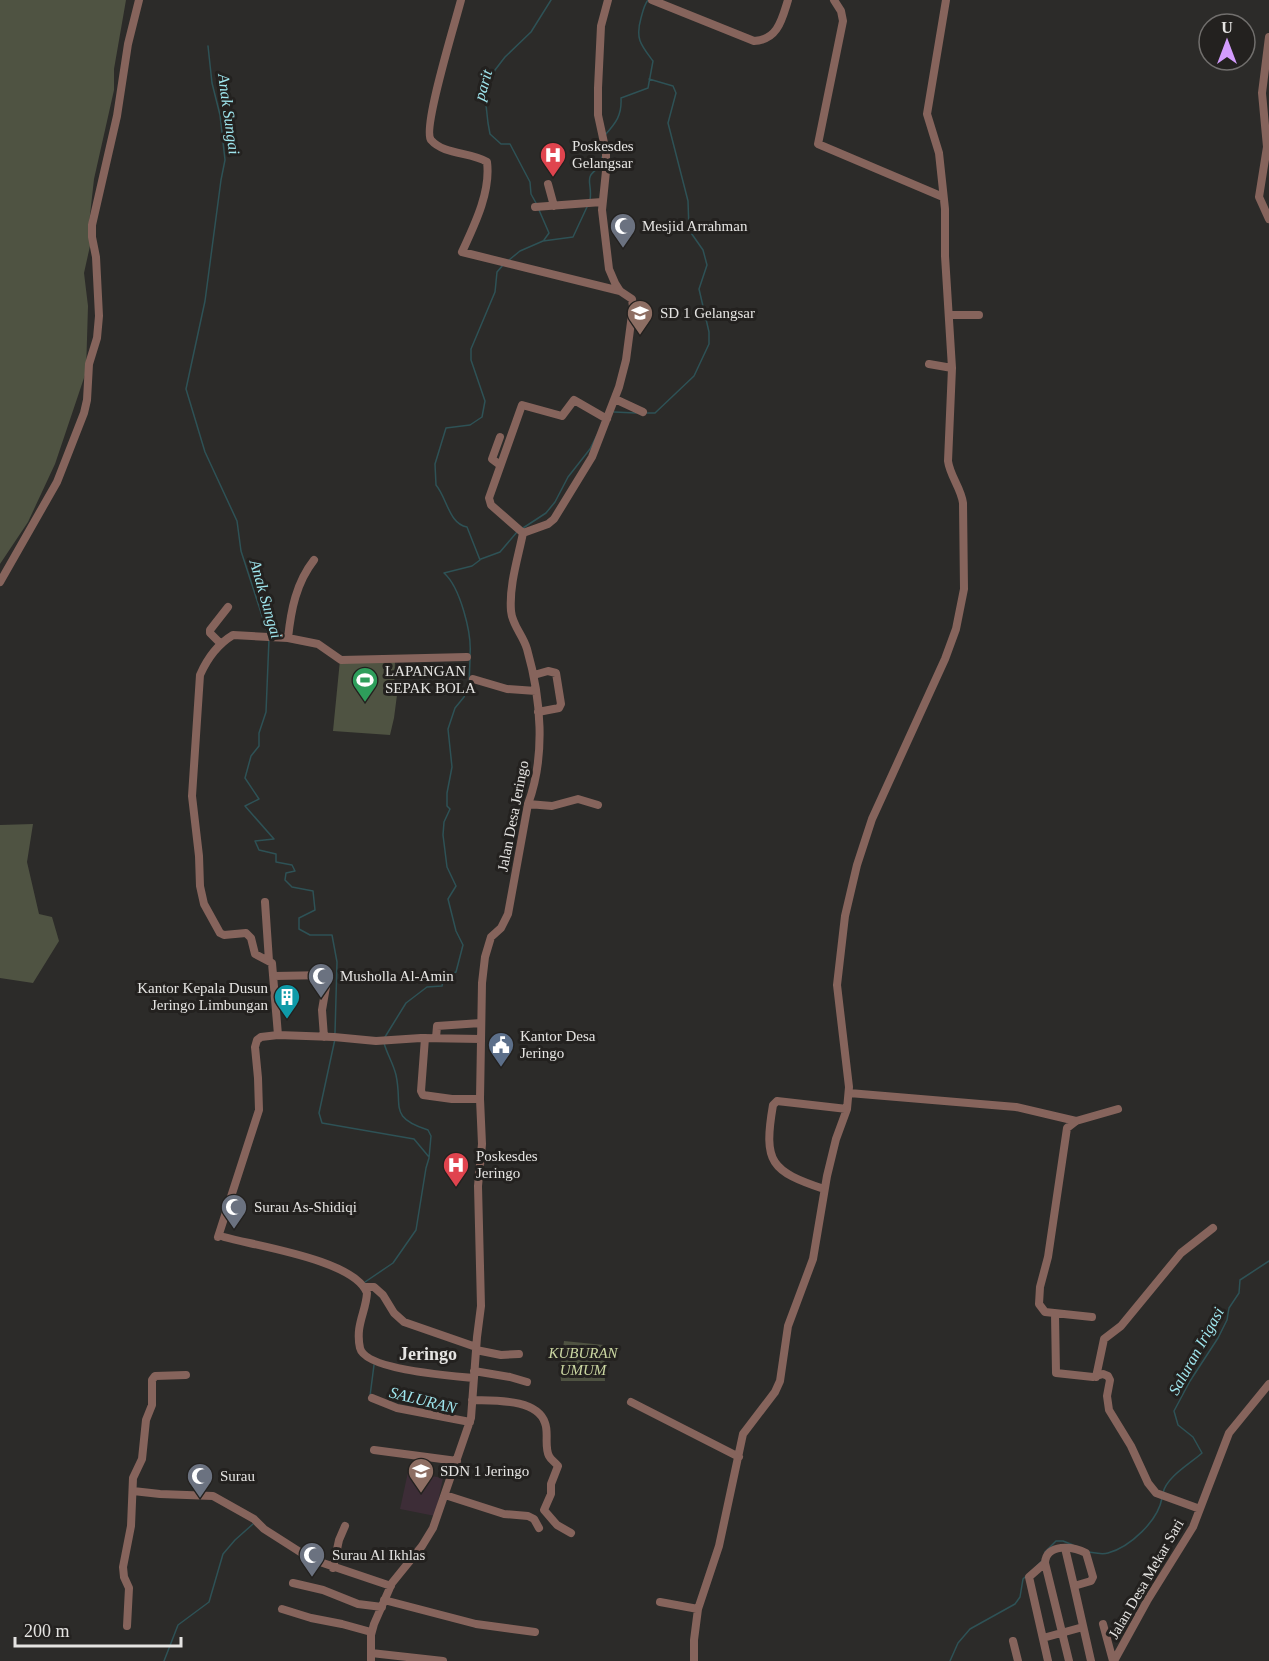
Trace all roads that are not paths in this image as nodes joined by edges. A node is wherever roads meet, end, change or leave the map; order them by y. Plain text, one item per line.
1 (138, 0) edge
2 (461, 0) edge
3 (608, 0) edge
4 (652, 0) edge
5 (788, 0) edge
6 (834, 0) edge
7 (946, 0) edge
8 (1269, 37) edge
9 (548, 184) dead end
10 (943, 197) junction
11 (598, 202) junction
12 (554, 206) junction
13 (535, 207) dead end
14 (1269, 219) edge
15 (620, 291) junction
16 (949, 315) junction
17 (979, 315) dead end
18 (929, 364) dead end
19 (952, 368) junction
20 (613, 403) junction
21 (643, 412) dead end
22 (605, 417) junction
23 (500, 437) dead end
24 (500, 465) junction
25 (518, 528) junction
26 (314, 560) dead end
27 (0, 582) edge
28 (228, 607) dead end
29 (288, 638) junction
30 (221, 644) junction
31 (467, 657) dead end
32 (534, 675) junction
33 (473, 679) dead end
34 (536, 691) junction
35 (538, 712) junction
36 (528, 804) junction
37 (598, 805) dead end
38 (265, 902) dead end
39 (269, 961) junction
40 (274, 976) junction
41 (481, 1023) junction
42 (278, 1035) junction
43 (324, 1037) junction
44 (425, 1038) junction
45 (436, 1038) junction
46 (481, 1039) junction
47 (849, 1093) junction
48 (480, 1099) junction
49 (847, 1109) junction
50 (1118, 1109) dead end
51 (1076, 1121) junction
52 (824, 1189) junction
53 (1213, 1228) dead end
54 (365, 1287) junction
55 (1055, 1314) junction
56 (1092, 1317) dead end
57 (476, 1348) junction
58 (519, 1354) dead end
59 (186, 1375) dead end
60 (474, 1375) junction
61 (1096, 1377) junction
62 (527, 1382) dead end
63 (1269, 1384) edge
64 (372, 1398) dead end
65 (472, 1400) junction
66 (631, 1402) dead end
67 (470, 1422) junction
68 (374, 1450) dead end
69 (739, 1457) junction
70 (457, 1461) junction
71 (133, 1491) junction
72 (445, 1495) junction
73 (1200, 1509) junction
74 (345, 1526) dead end
75 (539, 1528) dead end
76 (571, 1533) dead end
77 (1065, 1548) junction
78 (1045, 1563) junction
79 (333, 1568) junction
80 (293, 1583) dead end
81 (391, 1586) junction
82 (1074, 1586) junction
83 (660, 1602) dead end
84 (383, 1604) junction
85 (282, 1609) dead end
86 (698, 1609) junction
87 (1104, 1624) dead end
88 (128, 1626) dead end
89 (1083, 1627) junction
90 (371, 1632) junction
91 (535, 1632) dead end
92 (1063, 1632) junction
93 (1043, 1638) junction
94 (1013, 1641) dead end
95 (371, 1657) edge
96 (443, 1661) edge
97 (694, 1661) edge
98 (1018, 1661) edge
99 (1048, 1661) edge
100 (1069, 1661) edge
101 (1091, 1661) edge
102 (1114, 1661) edge

1 - 27 street
2 - 15 street
3 - 11 street
4 - 5 street
6 - 10 street
7 - 10 street
8 - 14 street
9 - 12 street
10 - 16 street
11 - 12 street
11 - 15 street
12 - 13 street
15 - 20 street
16 - 17 street
16 - 19 street
18 - 19 street
19 - 47 street
20 - 21 street
20 - 22 street
22 - 24 street
22 - 25 street
23 - 24 street
24 - 25 street
25 - 32 street, Jalan Desa Jeringo
26 - 29 street
28 - 30 street
29 - 30 street
29 - 31 street
30 - 39 street
32 - 34 street, Jalan Desa Jeringo
32 - 35 street
33 - 34 street
34 - 35 street, Jalan Desa Jeringo
35 - 36 street, Jalan Desa Jeringo
36 - 37 street
36 - 41 street, Jalan Desa Jeringo
38 - 39 street
39 - 40 street
40 - 42 street
40 - 43 street
41 - 45 street
41 - 46 street, Jalan Desa Jeringo
42 - 43 street
42 - 54 street
43 - 44 street
44 - 45 street
44 - 48 street
45 - 46 street
46 - 48 street, Jalan Desa Jeringo
47 - 49 street
47 - 51 street
48 - 57 street, Jalan Desa Jeringo
49 - 52 street
49 - 52 street
50 - 51 street
51 - 55 street
52 - 69 street
53 - 61 street
54 - 57 street
54 - 60 street
55 - 56 street
55 - 61 street
57 - 58 street
57 - 60 street, Jalan Desa Jeringo
59 - 71 street
60 - 62 street
60 - 65 street, Jalan Desa Jeringo
61 - 73 street
63 - 73 street, Jalan Desa Mekar Sari
64 - 67 street
65 - 67 street, Jalan Desa Jeringo
65 - 76 street
66 - 69 street
67 - 70 street, Jalan Desa Jeringo
68 - 70 street
69 - 86 street
70 - 72 street, Jalan Desa Jeringo
71 - 79 street
71 - 88 street
72 - 75 street
72 - 81 street, Jalan Desa Jeringo
73 - 102 street, Jalan Desa Mekar Sari
74 - 79 street
77 - 78 street
77 - 82 street
77 - 82 street
78 - 92 street
78 - 93 street
79 - 81 street
80 - 84 street
81 - 84 street, Jalan Desa Jeringo
82 - 89 street
83 - 86 street
84 - 90 street, Jalan Desa Jeringo
84 - 91 street
85 - 90 street
86 - 97 street
87 - 102 street
89 - 92 street
89 - 101 street
90 - 95 street, Jalan Desa Jeringo
92 - 93 street
92 - 100 street
93 - 99 street
94 - 98 street
95 - 96 street

